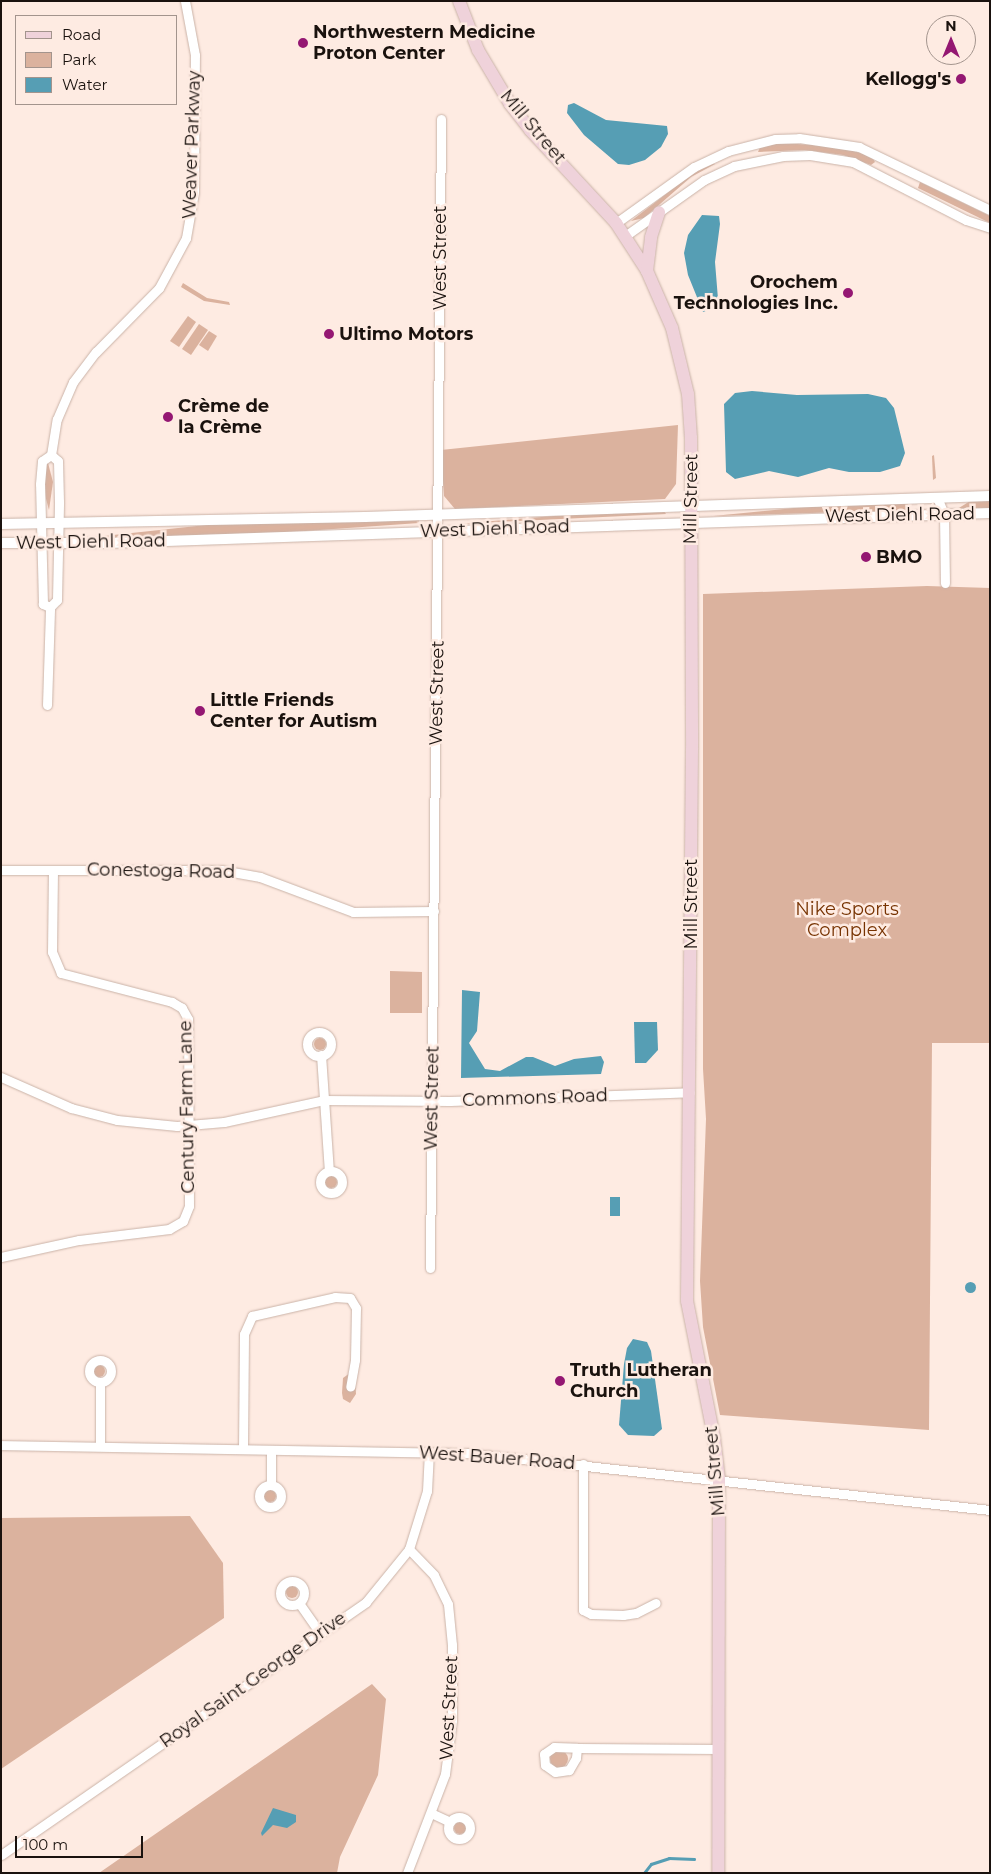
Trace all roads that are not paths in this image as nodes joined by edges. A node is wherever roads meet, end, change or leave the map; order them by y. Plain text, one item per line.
1 (185, 1) edge
2 (459, 1) edge
3 (441, 119) dead end
4 (990, 210) edge
5 (659, 212) junction
6 (616, 223) junction
7 (990, 228) edge
8 (625, 236) junction
9 (647, 271) junction
10 (51, 455) junction
11 (990, 496) edge
12 (937, 498) junction
13 (691, 505) junction
14 (990, 513) edge
15 (438, 514) junction
16 (944, 514) junction
17 (690, 521) junction
18 (1, 524) edge
19 (58, 524) junction
20 (42, 525) junction
21 (438, 531) junction
22 (1, 543) edge
23 (42, 544) junction
24 (57, 544) junction
25 (945, 583) dead end
26 (50, 606) junction
27 (48, 705) dead end
28 (1, 870) edge
29 (53, 870) junction
30 (434, 911) junction
31 (321, 1055) dead end
32 (1, 1077) edge
33 (690, 1092) junction
34 (324, 1100) junction
35 (433, 1101) junction
36 (188, 1126) junction
37 (329, 1171) dead end
38 (1, 1256) edge
39 (430, 1268) dead end
40 (100, 1382) dead end
41 (350, 1387) dead end
42 (1, 1445) edge
43 (100, 1446) junction
44 (243, 1449) junction
45 (271, 1450) junction
46 (429, 1451) junction
47 (583, 1464) junction
48 (719, 1478) junction
49 (271, 1485) dead end
50 (990, 1510) edge
51 (409, 1549) junction
52 (299, 1602) dead end
53 (656, 1603) dead end
54 (320, 1633) junction
55 (577, 1748) dead end
56 (719, 1749) junction
57 (431, 1814) junction
58 (450, 1822) dead end
59 (1, 1855) edge
60 (406, 1873) edge
61 (718, 1873) edge

1 - 10 street, Weaver Parkway
2 - 6 main road, Mill Street
3 - 15 street, West Street
4 - 6 street
5 - 7 street
5 - 8 street
5 - 9 main road
6 - 8 main road, Mill Street
8 - 9 main road, Mill Street
9 - 13 main road, Mill Street
10 - 19 street, Weaver Parkway
10 - 20 street, Weaver Parkway
11 - 12 street, West Diehl Road
12 - 13 street, West Diehl Road
12 - 16 street
13 - 15 street, West Diehl Road
13 - 17 main road, Mill Street
14 - 16 street, West Diehl Road
15 - 19 street, West Diehl Road
15 - 21 street, West Street
16 - 17 street, West Diehl Road
16 - 25 street
17 - 21 street, West Diehl Road
17 - 33 main road, Mill Street
18 - 20 street, West Diehl Road
19 - 20 street, West Diehl Road
19 - 24 street, Weaver Parkway
20 - 23 street, Weaver Parkway
21 - 24 street, West Diehl Road
21 - 30 street, West Street
22 - 23 street, West Diehl Road
23 - 24 street, West Diehl Road
23 - 26 street, Weaver Parkway
24 - 26 street, Weaver Parkway
26 - 27 street
28 - 29 street, Conestoga Road
29 - 30 street, Conestoga Road
29 - 36 street, Century Farm Lane
30 - 35 street, West Street
31 - 34 street
32 - 36 street, Commons Road
33 - 35 street, Commons Road
33 - 48 main road, Mill Street
34 - 35 street, Commons Road
34 - 36 street, Commons Road
34 - 37 street
35 - 39 street, West Street
36 - 38 street, Century Farm Lane
40 - 43 street
41 - 44 street
42 - 43 street, West Bauer Road
43 - 44 street, West Bauer Road
44 - 45 street, West Bauer Road
45 - 46 street, West Bauer Road
45 - 49 street
46 - 47 street, West Bauer Road
46 - 51 street, Royal Saint George Drive
47 - 48 street, West Bauer Road
47 - 53 street
48 - 50 street, West Bauer Road
48 - 56 main road, Mill Street
51 - 54 street, Royal Saint George Drive
51 - 57 street, West Street
52 - 54 street
54 - 59 street, Royal Saint George Drive
55 - 56 street
56 - 61 main road, Mill Street
57 - 58 street
57 - 60 street, West Street

